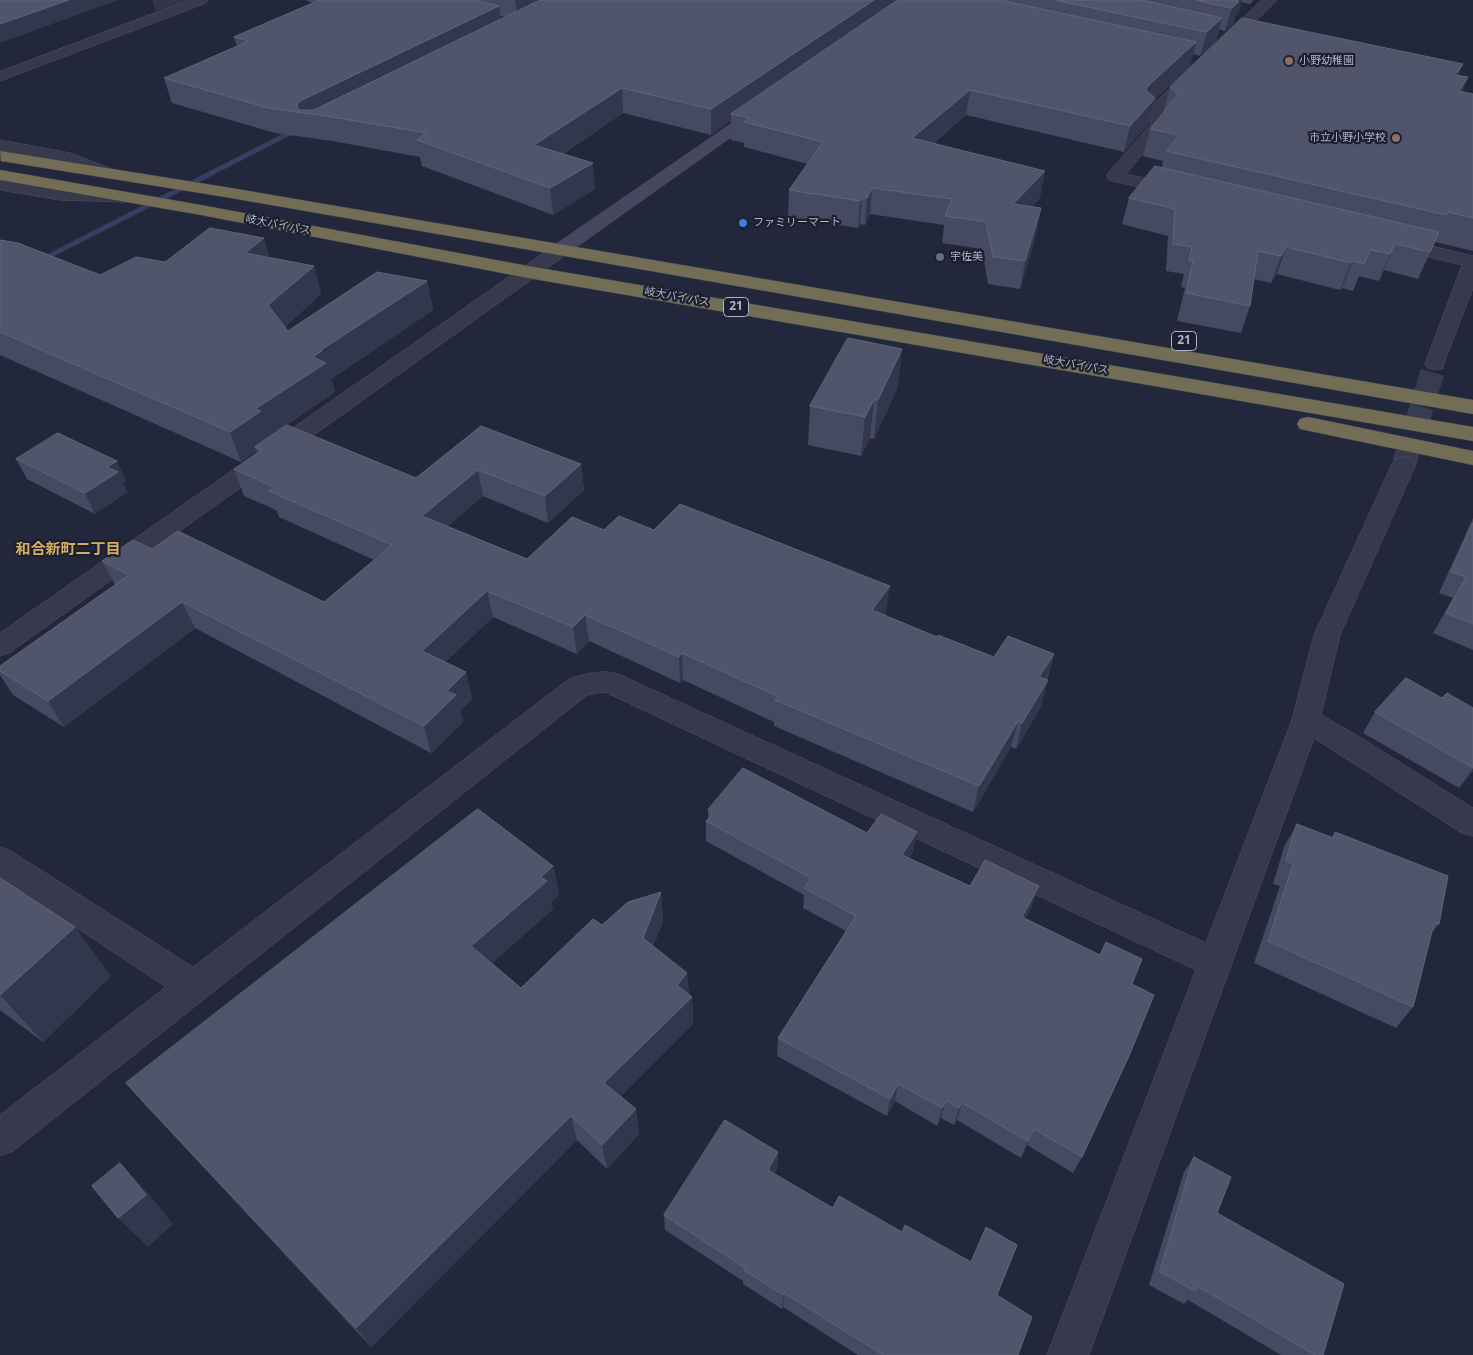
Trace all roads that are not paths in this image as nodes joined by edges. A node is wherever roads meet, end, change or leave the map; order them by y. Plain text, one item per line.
1 (201, 0) edge
2 (1270, 0) edge
3 (1238, 8) dead end
4 (1258, 12) junction
5 (1212, 34) edge
6 (1230, 38) junction
7 (0, 77) edge
8 (779, 97) edge
9 (0, 146) edge
10 (0, 156) edge
11 (106, 173) junction
12 (0, 175) edge
13 (0, 185) edge
14 (1193, 195) edge
15 (124, 197) junction
16 (1376, 239) edge
17 (560, 250) junction
18 (1473, 262) edge
19 (528, 272) junction
20 (895, 307) junction
21 (1024, 356) junction
22 (1435, 364) tunnel mouth
23 (1473, 388) edge
24 (1473, 407) edge
25 (1473, 434) edge
26 (1473, 458) edge
27 (1404, 464) tunnel mouth
28 (0, 646) edge
29 (1306, 720) junction
30 (1473, 824) edge
31 (0, 860) edge
32 (1215, 963) junction
33 (194, 987) junction
34 (0, 1138) edge
35 (1068, 1355) edge

1 - 7 street
2 - 4 street
3 - 4 street
4 - 6 street
5 - 6 street
6 - 14 street
8 - 17 street
9 - 11 street
10 - 11 highway, 岐大バイパス / 21
11 - 17 highway, 岐大バイパス / 21
12 - 15 highway, 岐大バイパス / 21
13 - 15 street
15 - 19 highway, 岐大バイパス / 21
16 - 18 street
17 - 19 street
17 - 20 highway, 岐大バイパス / 21
18 - 22 street
19 - 21 highway, 岐大バイパス / 21
19 - 28 street
20 - 23 highway, 21
20 - 24 highway, 岐大バイパス / 21
21 - 25 highway, 岐大バイパス / 21
21 - 26 highway, 21
27 - 29 street
29 - 30 street
29 - 32 street
31 - 33 street
32 - 33 street
32 - 35 street
33 - 34 street

